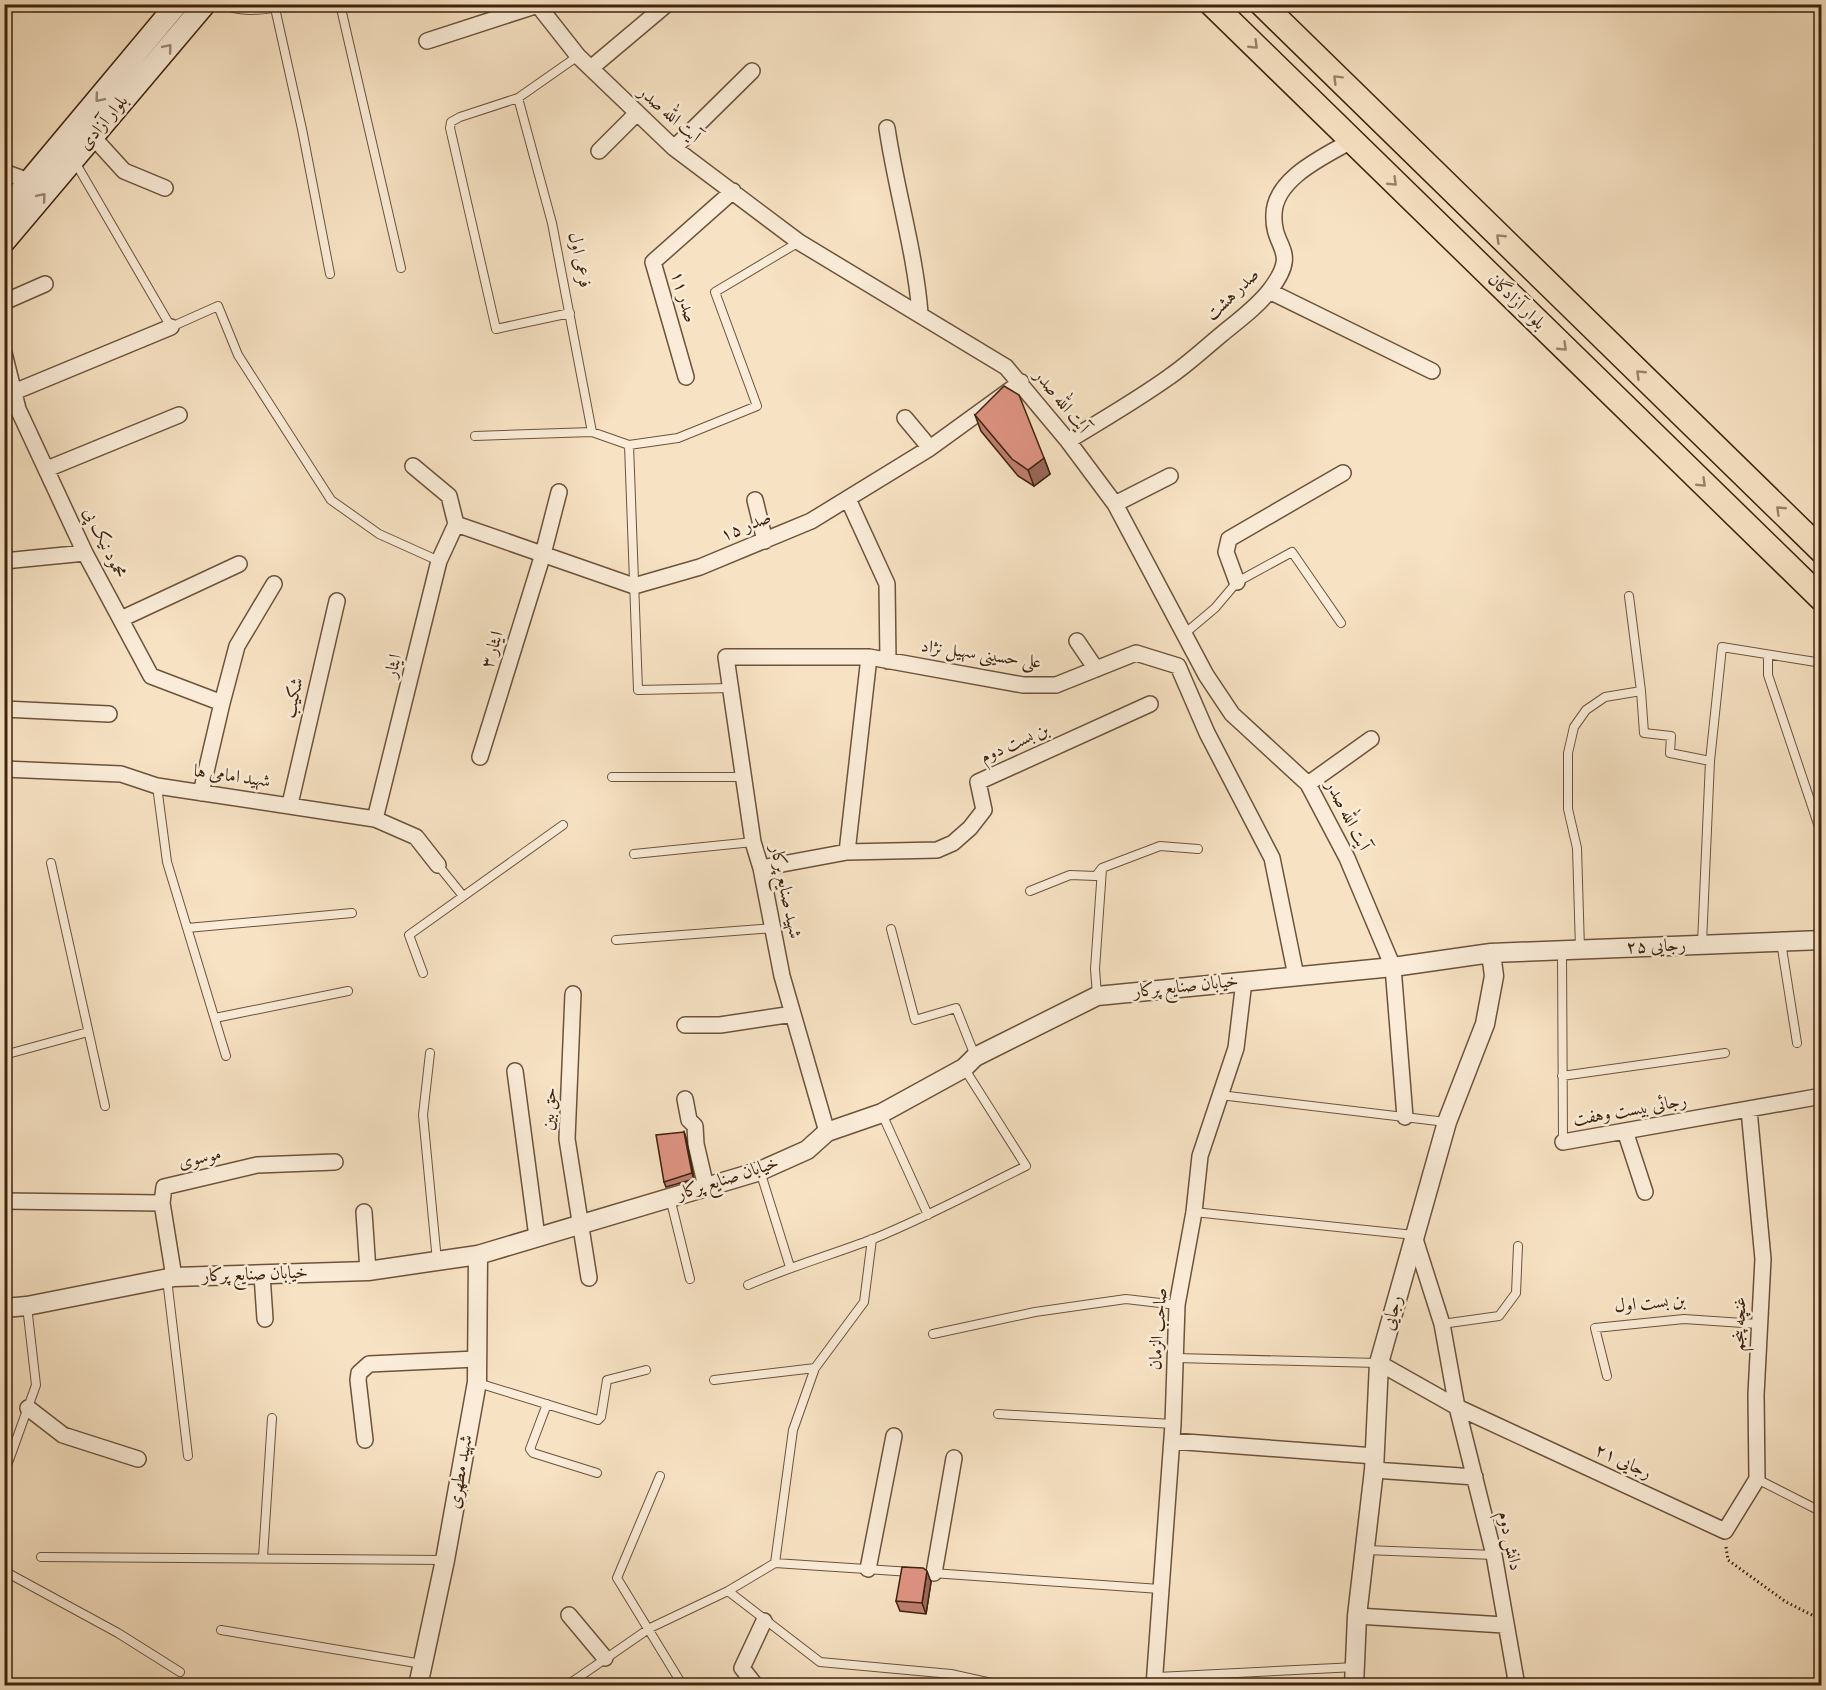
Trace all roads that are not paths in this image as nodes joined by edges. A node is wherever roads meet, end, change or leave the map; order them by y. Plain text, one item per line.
1 (177, 4) edge
2 (205, 4) edge
3 (222, 4) edge
4 (296, 4) edge
5 (340, 4) edge
6 (667, 4) edge
7 (1212, 4) edge
8 (1262, 4) edge
9 (537, 5) edge
10 (275, 8) junction
11 (427, 41) dead end
12 (578, 56) junction
13 (591, 68) junction
14 (752, 71) dead end
15 (518, 98) junction
16 (636, 114) junction
17 (1379, 120) junction
18 (887, 128) dead end
19 (93, 137) junction
20 (1351, 141) junction
21 (674, 148) junction
22 (599, 152) dead end
23 (73, 160) junction
24 (4, 172) edge
25 (29, 181) junction
26 (165, 188) dead end
27 (733, 191) junction
28 (4, 210) edge
29 (4, 242) edge
30 (799, 242) junction
31 (400, 268) dead end
32 (330, 274) dead end
33 (45, 284) dead end
34 (1269, 291) junction
35 (4, 302) edge
36 (570, 313) junction
37 (920, 313) junction
38 (171, 327) junction
39 (4, 353) edge
40 (1432, 370) dead end
41 (686, 377) dead end
42 (1021, 382) junction
43 (14, 392) junction
44 (179, 415) dead end
45 (905, 418) dead end
46 (591, 432) junction
47 (475, 436) dead end
48 (1068, 441) junction
49 (629, 445) junction
50 (930, 448) junction
51 (413, 466) dead end
52 (47, 469) junction
53 (1343, 473) dead end
54 (1170, 476) dead end
55 (559, 492) dead end
56 (848, 499) junction
57 (755, 500) dead end
58 (1115, 504) junction
59 (456, 524) junction
60 (765, 541) junction
61 (1821, 550) edge
62 (86, 554) junction
63 (543, 554) junction
64 (4, 561) edge
65 (440, 561) junction
66 (239, 564) dead end
67 (1237, 582) junction
68 (274, 584) dead end
69 (634, 586) junction
70 (1629, 596) dead end
71 (1821, 599) edge
72 (337, 601) dead end
73 (121, 620) junction
74 (1341, 623) dead end
75 (1183, 635) junction
76 (1077, 641) dead end
77 (1768, 655) junction
78 (726, 657) joint
79 (869, 657) junction
80 (888, 661) junction
81 (1821, 663) edge
82 (1096, 669) junction
83 (731, 688) junction
84 (1641, 691) junction
85 (222, 703) junction
86 (1150, 704) dead end
87 (4, 709) edge
88 (109, 714) dead end
89 (1371, 739) dead end
90 (480, 757) dead end
91 (1710, 761) junction
92 (4, 769) edge
93 (612, 777) dead end
94 (744, 777) junction
95 (1308, 784) junction
96 (157, 786) junction
97 (201, 793) junction
98 (290, 804) junction
99 (375, 819) junction
100 (563, 825) dead end
101 (1821, 836) edge
102 (753, 842) junction
103 (1198, 849) dead end
104 (847, 852) junction
105 (634, 854) dead end
106 (51, 863) dead end
107 (438, 865) joint
108 (761, 868) junction
109 (1102, 868) junction
110 (1030, 891) dead end
111 (463, 896) junction
112 (352, 913) dead end
113 (187, 928) junction
114 (774, 928) junction
115 (891, 929) dead end
116 (616, 940) dead end
117 (1821, 940) edge
118 (1781, 942) junction
119 (1702, 945) junction
120 (1580, 949) junction
121 (1562, 950) junction
122 (1491, 953) junction
123 (1393, 967) junction
124 (423, 973) dead end
125 (1296, 976) junction
126 (1244, 981) junction
127 (348, 991) dead end
128 (573, 994) dead end
129 (1097, 996) junction
130 (793, 1014) junction
131 (215, 1018) junction
132 (685, 1024) dead end
133 (88, 1032) junction
134 (1797, 1043) dead end
135 (429, 1053) dead end
136 (1725, 1053) dead end
137 (4, 1055) edge
138 (226, 1056) dead end
139 (970, 1063) junction
140 (515, 1071) dead end
141 (1562, 1076) junction
142 (1218, 1095) junction
143 (1821, 1095) edge
144 (685, 1099) dead end
145 (105, 1106) dead end
146 (1749, 1110) junction
147 (882, 1113) junction
148 (1405, 1117) junction
149 (1447, 1122) junction
150 (1625, 1131) junction
151 (827, 1132) junction
152 (1563, 1142) joint
153 (335, 1162) dead end
154 (760, 1171) junction
155 (706, 1187) junction
156 (1645, 1192) dead end
157 (670, 1198) junction
158 (4, 1201) edge
159 (162, 1203) junction
160 (364, 1212) dead end
161 (1194, 1212) junction
162 (928, 1215) junction
163 (580, 1225) junction
164 (1414, 1234) junction
165 (537, 1238) junction
166 (872, 1239) junction
167 (1518, 1246) dead end
168 (4, 1247) edge
169 (478, 1255) junction
170 (436, 1261) junction
171 (4, 1262) edge
172 (790, 1267) junction
173 (368, 1271) junction
174 (262, 1275) junction
175 (170, 1278) junction
176 (589, 1278) dead end
177 (690, 1279) dead end
178 (748, 1286) dead end
179 (1177, 1305) junction
180 (27, 1306) junction
181 (4, 1308) edge
182 (265, 1319) dead end
183 (1442, 1324) junction
184 (1758, 1324) junction
185 (933, 1334) dead end
186 (1176, 1358) junction
187 (476, 1359) junction
188 (1379, 1363) junction
189 (815, 1368) junction
190 (646, 1370) dead end
191 (1607, 1376) dead end
192 (714, 1380) dead end
193 (477, 1382) junction
194 (547, 1404) junction
195 (1457, 1407) junction
196 (28, 1408) junction
197 (998, 1414) dead end
198 (272, 1418) dead end
199 (1173, 1424) junction
200 (894, 1436) dead end
201 (365, 1440) dead end
202 (1172, 1441) junction
203 (188, 1456) dead end
204 (954, 1458) dead end
205 (138, 1459) dead end
206 (1375, 1463) junction
207 (597, 1473) dead end
208 (4, 1474) edge
209 (660, 1476) dead end
210 (1475, 1477) junction
211 (1757, 1479) junction
212 (1821, 1512) edge
213 (1366, 1550) junction
214 (1494, 1555) junction
215 (41, 1557) dead end
216 (263, 1557) junction
217 (446, 1560) junction
218 (775, 1563) junction
219 (868, 1569) junction
220 (4, 1570) edge
221 (934, 1573) junction
222 (1160, 1589) junction
223 (728, 1591) junction
224 (569, 1615) dead end
225 (1357, 1616) junction
226 (764, 1621) junction
227 (1504, 1625) junction
228 (650, 1628) junction
229 (221, 1630) dead end
230 (605, 1658) junction
231 (422, 1664) junction
232 (180, 1672) dead end
233 (1355, 1677) edge
234 (1155, 1681) edge
235 (418, 1686) edge
236 (566, 1686) edge
237 (683, 1686) edge
238 (756, 1686) edge
239 (1005, 1686) edge
240 (1517, 1686) edge

1 -> 25 main road, بلوار آزادی
19 -> 2 main road, بلوار آزادی
3 - 10 lane
4 - 10 lane
5 - 31 lane
6 - 13 street
7 -> 20 highway, بلوار آزادگان
17 -> 8 highway, بلوار آزادگان
9 - 11 street
9 - 12 street, آیت الله صدر
10 - 32 lane
12 - 13 street, آیت الله صدر
12 - 15 lane
13 - 16 street, آیت الله صدر
14 - 21 street
15 - 36 lane, فرعی اول
15 - 36 lane
16 - 21 street, آیت الله صدر
16 - 22 street
17 - 20 highway
61 -> 17 highway, بلوار آزادگان
18 - 37 street
19 - 23 main road, بلوار آزادی
19 - 26 street
20 - 34 street, صدر هشت
20 -> 71 highway, بلوار آزادگان
21 - 27 street, آیت الله صدر
29 -> 23 main road, بلوار آزادی
23 - 38 lane
24 - 25 street
25 - 28 main road, بلوار آزادی
27 - 30 street, آیت الله صدر
27 - 41 street, صدر ۱۱
30 - 37 street, آیت الله صدر
30 - 49 lane
33 - 35 street
34 - 40 street
34 - 48 street, صدر هشت
36 - 46 lane, فرعی اول
37 - 42 street, آیت الله صدر
38 - 43 street
38 - 65 lane
39 - 43 street, محمود نیک پی
42 - 48 street, آیت الله صدر
42 - 50 street, صدر ۱۵
43 - 52 street, محمود نیک پی
44 - 52 street
45 - 50 street
46 - 47 lane
46 - 49 lane
48 - 58 street, آیت الله صدر
49 - 69 lane
50 - 56 street, صدر ۱۵
51 - 59 street
52 - 62 street, محمود نیک پی
53 - 67 street
54 - 58 street
55 - 63 street, ایثار ۳
56 - 60 street, صدر ۱۵
56 - 80 street
57 - 60 street
58 - 75 street, آیت الله صدر
59 - 63 street
59 - 65 street, ایثار
60 - 69 street, صدر ۱۵
62 - 64 street
62 - 73 street, محمود نیک پی
63 - 69 street
63 - 90 street, ایثار ۳
65 - 99 street, ایثار
66 - 73 street
67 - 74 lane
67 - 75 lane
68 - 85 street
69 - 83 lane
70 - 84 lane
72 - 98 street, شکیب
73 - 85 street, محمود نیک پی
75 - 95 street, آیت الله صدر
76 - 82 street
77 - 81 lane
77 - 91 lane
77 - 101 lane
78 - 79 street, علی حسینی سهیل نژاد
78 - 83 street, شهید صنایع پرکار
79 - 80 street, علی حسینی سهیل نژاد
79 - 104 street
80 - 82 street, علی حسینی سهیل نژاد
82 - 125 street, علی حسینی سهیل نژاد
83 - 94 street, شهید صنایع پرکار
84 - 91 lane
84 - 120 lane
85 - 97 street
86 - 104 street, بن بست دوم
87 - 88 street
89 - 95 street
91 - 119 lane
92 - 96 street, شهید امامی ها
93 - 94 lane
94 - 102 street, شهید صنایع پرکار
95 - 123 street, آیت الله صدر
96 - 97 street, شهید امامی ها
96 - 113 lane
97 - 98 street, شهید امامی ها
98 - 99 street, شهید امامی ها
99 - 107 street, شهید امامی ها
100 - 111 lane
102 - 105 lane
102 - 108 street, شهید صنایع پرکار
103 - 109 lane
104 - 108 street, بن بست دوم
106 - 133 lane
107 - 111 lane
108 - 114 street, شهید صنایع پرکار
109 - 110 lane
109 - 129 lane
111 - 124 lane
112 - 113 lane
113 - 131 lane
114 - 116 lane
114 - 130 street, شهید صنایع پرکار
115 - 139 lane
117 - 118 street, رجایی ۲۵
118 - 119 street, رجایی ۲۵
118 - 134 lane
119 - 120 street, رجایی ۲۵
120 - 121 street, رجایی ۲۵
121 - 122 street, رجایی ۲۵
121 - 141 lane, رجائی بیست وهفت
122 - 123 street, خیابان صنایع پرکار
122 - 149 street, رجایی
123 - 125 street, خیابان صنایع پرکار
123 - 148 street, آیت الله صدر
125 - 126 street, خیابان صنایع پرکار
126 - 129 street, خیابان صنایع پرکار
126 - 142 street, صاحب الزمان
127 - 131 lane
128 - 163 street, حق بین
129 - 139 street, خیابان صنایع پرکار
130 - 132 street
130 - 151 street, شهید صنایع پرکار
131 - 138 lane
133 - 137 lane
133 - 145 lane
135 - 170 lane
136 - 141 lane
139 - 147 street, خیابان صنایع پرکار
139 - 162 lane
140 - 165 street
141 - 152 lane, رجائی بیست وهفت
142 - 148 lane
142 - 161 street, صاحب الزمان
143 - 146 street, رجائی بیست وهفت
144 - 155 street
146 - 150 street, رجائی بیست وهفت
146 - 184 street, غنچه پنجم
147 - 151 street, خیابان صنایع پرکار
147 - 162 lane
148 - 149 lane
149 - 164 street, رجایی
150 - 152 street, رجائی بیست وهفت
150 - 156 street
151 - 154 street, خیابان صنایع پرکار
153 - 159 street, موسوی
154 - 155 street, خیابان صنایع پرکار
154 - 172 lane
155 - 157 street, خیابان صنایع پرکار
157 - 163 street, خیابان صنایع پرکار
157 - 177 lane
158 - 159 street
159 - 175 street
160 - 173 street
161 - 164 lane
161 - 179 street, صاحب الزمان
162 - 166 lane
163 - 165 street, خیابان صنایع پرکار
163 - 176 street, حق بین
164 - 183 street, دانش دوم
164 - 188 street, رجایی
165 - 169 street, خیابان صنایع پرکار
166 - 172 lane
166 - 189 lane
167 - 183 lane
168 - 171 lane
169 - 170 street, خیابان صنایع پرکار
169 - 187 street, شهید مطهری
170 - 173 street, خیابان صنایع پرکار
172 - 178 lane
173 - 174 street, خیابان صنایع پرکار
174 - 175 street, خیابان صنایع پرکار
174 - 182 street
175 - 180 street, خیابان صنایع پرکار
175 - 203 lane
179 - 185 lane
179 - 186 street, صاحب الزمان
180 - 181 street, خیابان صنایع پرکار
180 - 196 lane
183 - 195 street, دانش دوم
184 - 191 lane, بن بست اول
184 - 211 street, غنچه پنجم
186 - 188 lane
186 - 199 street, صاحب الزمان
187 - 193 street, شهید مطهری
187 - 201 street
188 - 195 street, رجایی ۲۱
188 - 206 street, رجایی
189 - 192 lane
189 - 218 lane
190 - 194 lane
193 - 194 lane
193 - 217 street, شهید مطهری
194 - 207 lane
195 - 210 street, دانش دوم
195 - 211 street, رجایی ۲۱
196 - 205 street
196 - 208 lane
197 - 199 lane
198 - 216 lane
199 - 202 street, صاحب الزمان
200 - 219 street
202 - 206 street
202 - 222 street, صاحب الزمان
204 - 221 street
206 - 210 street
206 - 213 street, رجایی
209 - 228 lane
210 - 214 street, دانش دوم
211 - 212 lane
213 - 214 lane
213 - 225 street, رجایی
214 - 227 street, دانش دوم
215 - 216 lane
216 - 217 lane
217 - 231 street, شهید مطهری
218 - 219 lane
218 - 223 lane
219 - 221 lane
220 - 232 lane
221 - 222 lane
222 - 234 street, صاحب الزمان
223 - 226 lane
223 - 228 lane
224 - 230 street
225 - 227 street
225 - 233 street, رجایی
226 - 238 street
226 - 239 lane
227 - 240 street, دانش دوم
228 - 230 lane
228 - 237 lane
229 - 231 lane
230 - 236 lane
231 - 235 street, شهید مطهری
233 - 234 lane

